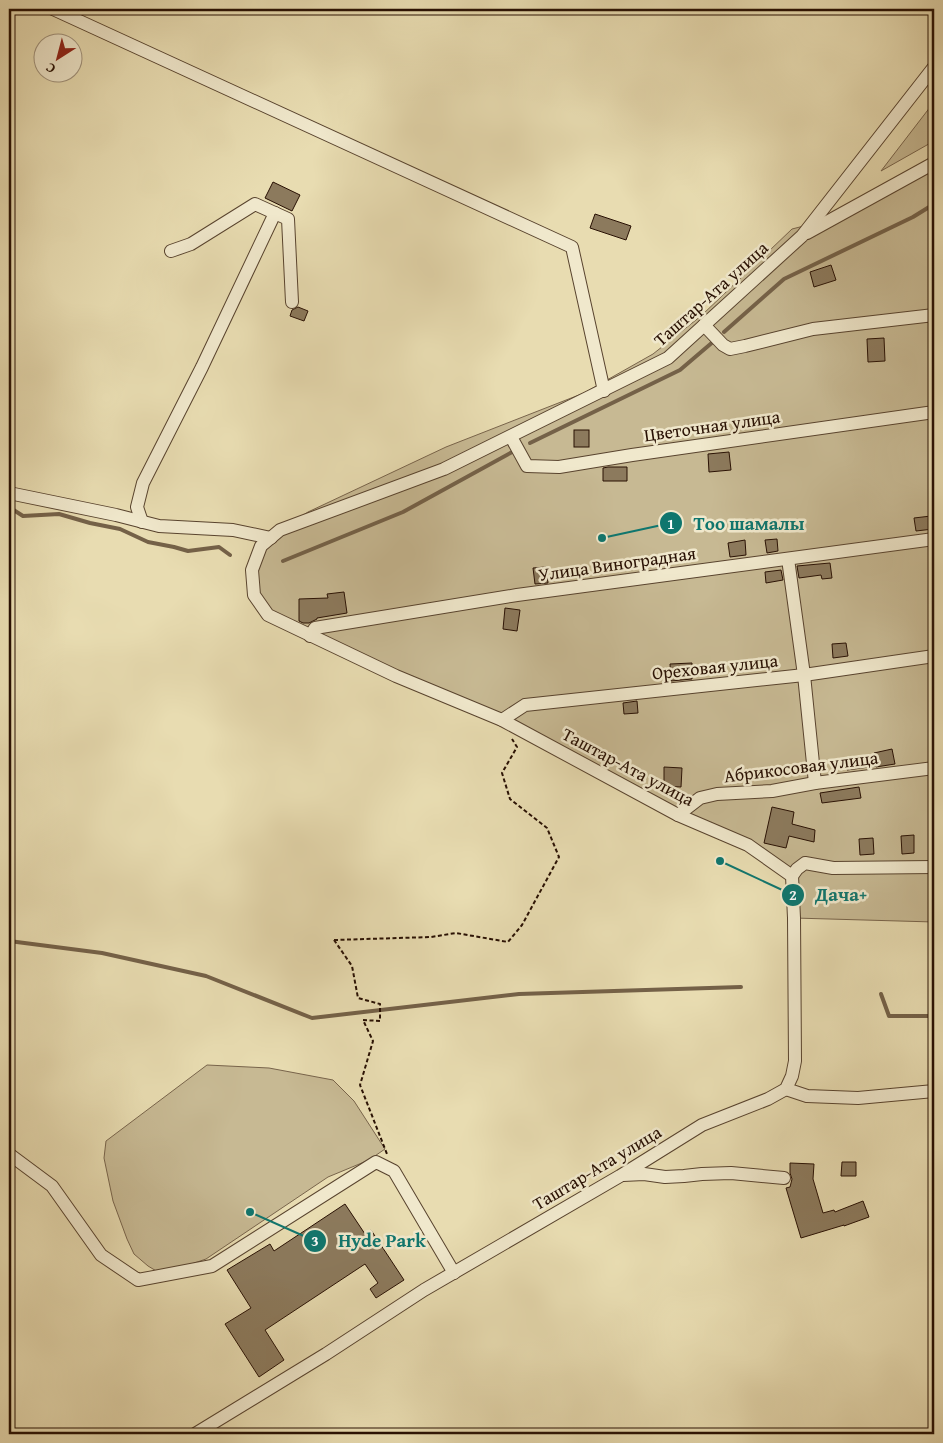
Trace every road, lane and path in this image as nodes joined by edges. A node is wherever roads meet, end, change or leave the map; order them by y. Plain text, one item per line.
1 (53, 9) edge
2 (934, 67) edge
3 (934, 162) edge
4 (275, 213) junction
5 (802, 236) junction
6 (171, 251) dead end
7 (292, 302) dead end
8 (934, 315) edge
9 (704, 325) junction
10 (604, 391) junction
11 (934, 412) edge
12 (511, 437) junction
13 (9, 493) edge
14 (142, 522) junction
15 (271, 538) junction
16 (934, 539) edge
17 (788, 559) junction
18 (310, 636) junction
19 (934, 656) edge
20 (804, 675) junction
21 (502, 720) junction
22 (934, 768) edge
23 (815, 783) junction
24 (678, 815) junction
25 (934, 867) edge
26 (792, 876) junction
27 (786, 1089) junction
28 (934, 1091) edge
29 (9, 1154) edge
30 (394, 1171) junction
31 (620, 1176) junction
32 (784, 1178) dead end
33 (454, 1273) junction
34 (195, 1434) edge

1 - 10 street
2 - 5 street
3 - 5 street
4 - 6 street
4 - 7 street
4 - 14 street
5 - 9 street, Таштар-Ата улица
8 - 9 street
9 - 10 street, Таштар-Ата улица
10 - 12 street, Таштар-Ата улица
11 - 12 street, Цветочная улица
12 - 15 street, Таштар-Ата улица
13 - 14 street
14 - 15 street
15 - 18 street, Таштар-Ата улица
16 - 17 street, Улица Виноградная
17 - 18 street, Улица Виноградная
17 - 20 street
18 - 21 street, Таштар-Ата улица
19 - 20 street, Ореховая улица
20 - 21 street, Ореховая улица
20 - 23 street
21 - 24 street, Таштар-Ата улица
21 - 30 path
22 - 23 street, Абрикосовая улица
23 - 24 street, Абрикосовая улица
24 - 26 street, Таштар-Ата улица
25 - 26 street
26 - 27 street
27 - 28 street
27 - 31 street, Таштар-Ата улица
29 - 30 street
30 - 33 street
31 - 32 street
31 - 33 street, Таштар-Ата улица
33 - 34 street, Таштар-Ата улица

